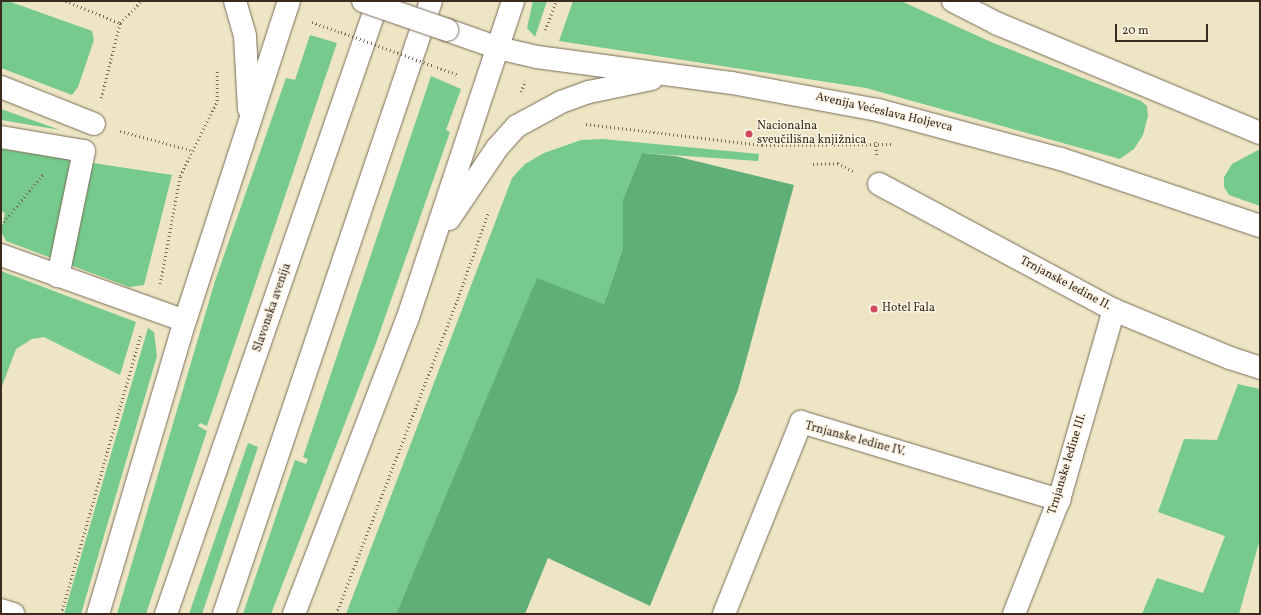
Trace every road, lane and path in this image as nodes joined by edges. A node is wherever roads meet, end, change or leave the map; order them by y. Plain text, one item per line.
1 (66, 1) edge
2 (140, 1) edge
3 (235, 1) edge
4 (289, 1) edge
5 (363, 1) edge
6 (378, 1) edge
7 (431, 1) edge
8 (513, 1) edge
9 (556, 1) edge
10 (953, 1) edge
11 (308, 20) dead end
12 (120, 23) junction
13 (543, 36) dead end
14 (498, 48) junction
15 (670, 75) junction
16 (467, 77) dead end
17 (1, 87) edge
18 (216, 101) dead end
19 (94, 124) junction
20 (581, 124) dead end
21 (248, 130) junction
22 (1260, 133) edge
23 (1, 137) edge
24 (876, 142) dead end
25 (64, 147) junction
26 (191, 150) junction
27 (814, 164) dead end
28 (879, 184) joint
29 (489, 210) dead end
30 (1, 225) edge
31 (1260, 226) edge
32 (430, 249) junction
33 (1, 255) edge
34 (58, 276) junction
35 (160, 282) dead end
36 (1114, 310) junction
37 (185, 322) junction
38 (144, 325) dead end
39 (1260, 368) edge
40 (1059, 500) junction
41 (1, 610) edge
42 (13, 614) edge
43 (61, 614) edge
44 (98, 614) edge
45 (166, 614) edge
46 (224, 614) edge
47 (294, 614) edge
48 (336, 614) edge
49 (724, 614) edge
50 (1014, 614) edge

1 - 12 path
2 - 12 path
3 - 21 main road
4 - 21 main road
5 - 14 main road, Avenija Većeslava Holjevca, bridge
6 - 45 main road, Slavonska avenija
7 - 46 main road
8 - 14 main road
9 - 13 path
10 - 22 main road
11 - 16 path, bridge
12 - 19 path
14 - 15 main road, Avenija Većeslava Holjevca
14 - 32 main road
15 - 31 main road, Avenija Većeslava Holjevca
15 - 32 main road
17 - 19 main road
18 - 26 path
19 - 26 path
20 - 24 path
21 - 37 main road
23 - 25 main road
25 - 30 path
25 - 34 main road
26 - 35 path
27 - 28 path
28 - 36 main road, Trnjanske ledine II.
29 - 48 path
32 - 47 main road
33 - 34 main road
34 - 37 main road
36 - 39 main road, Trnjanske ledine II.
36 - 40 main road, Trnjanske ledine III.
37 - 44 main road
38 - 43 path
40 - 49 main road, Trnjanske ledine IV.
40 - 50 main road, Trnjanske ledine III.
41 - 42 main road

